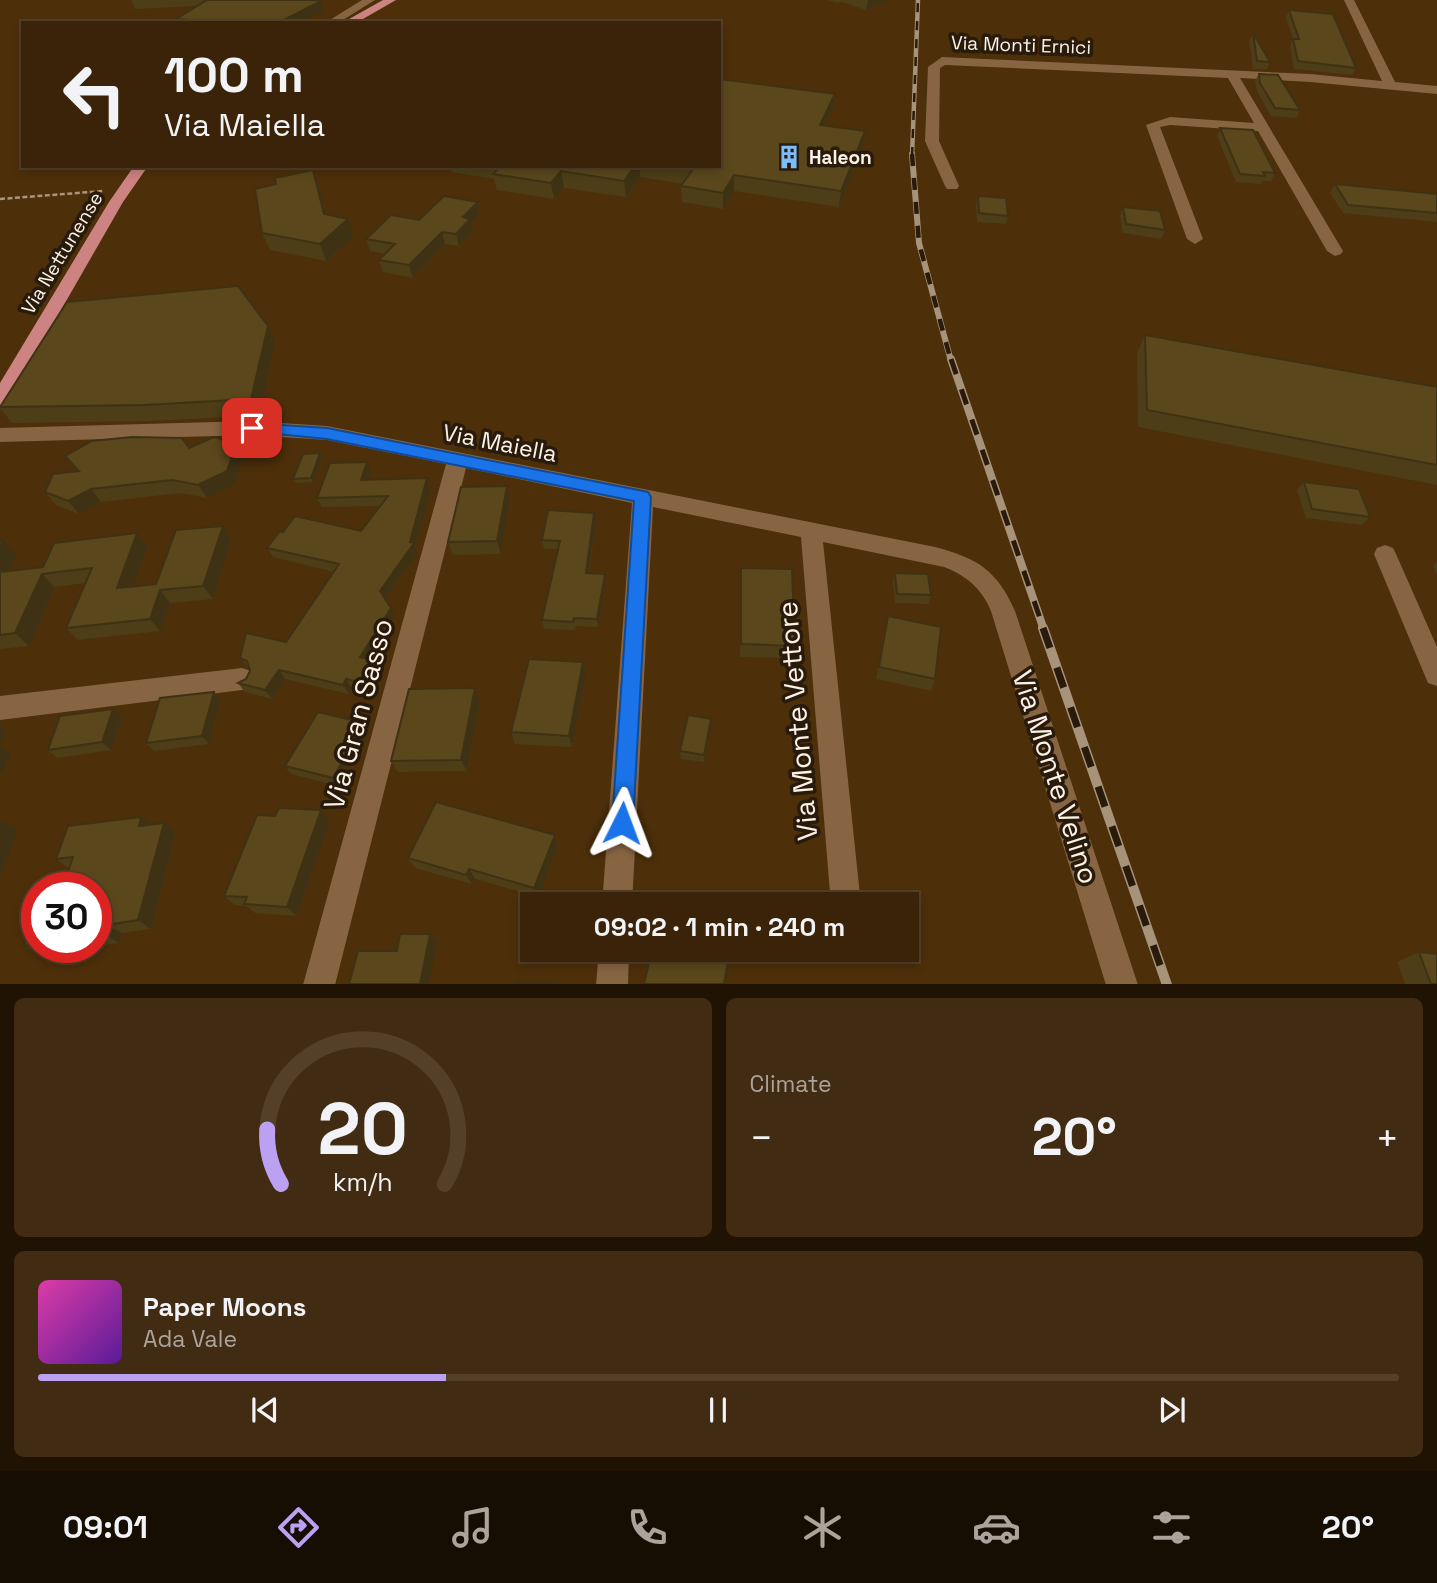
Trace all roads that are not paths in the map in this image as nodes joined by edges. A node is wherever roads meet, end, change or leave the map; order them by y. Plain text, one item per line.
1 (370, 0) edge
2 (1349, 0) edge
3 (388, 1) edge
4 (333, 21) edge
5 (351, 21) edge
6 (1233, 76) junction
7 (1390, 85) junction
8 (1437, 90) edge
9 (1261, 127) junction
10 (140, 168) edge
11 (952, 186) dead end
12 (1195, 239) dead end
13 (1335, 251) dead end
14 (0, 399) edge
15 (0, 435) edge
16 (458, 459) junction
17 (643, 497) junction
18 (811, 531) junction
19 (1385, 554) dead end
20 (980, 575) joint
21 (1437, 675) edge
22 (242, 679) edge
23 (0, 708) edge
24 (618, 892) edge
25 (844, 892) edge
26 (613, 962) edge
27 (318, 984) edge
28 (612, 984) edge
29 (1122, 984) edge

1 - 4 street
2 - 7 street
3 - 5 main road
6 - 7 street, Via Monti Ernici
6 - 9 street
6 - 11 street, Via Monti Ernici
7 - 8 street, Via Monti Ernici
9 - 12 street
9 - 13 street
10 - 14 main road, Via Nettunense
15 - 16 street, Via Maiella
16 - 17 street, Via Maiella
16 - 27 street, Via Gran Sasso
17 - 18 street, Via Maiella
17 - 24 street
18 - 20 street, Via Maiella
18 - 25 street, Via Monte Vettore
19 - 21 street
20 - 29 street, Via Monte Velino
22 - 23 street
26 - 28 street

